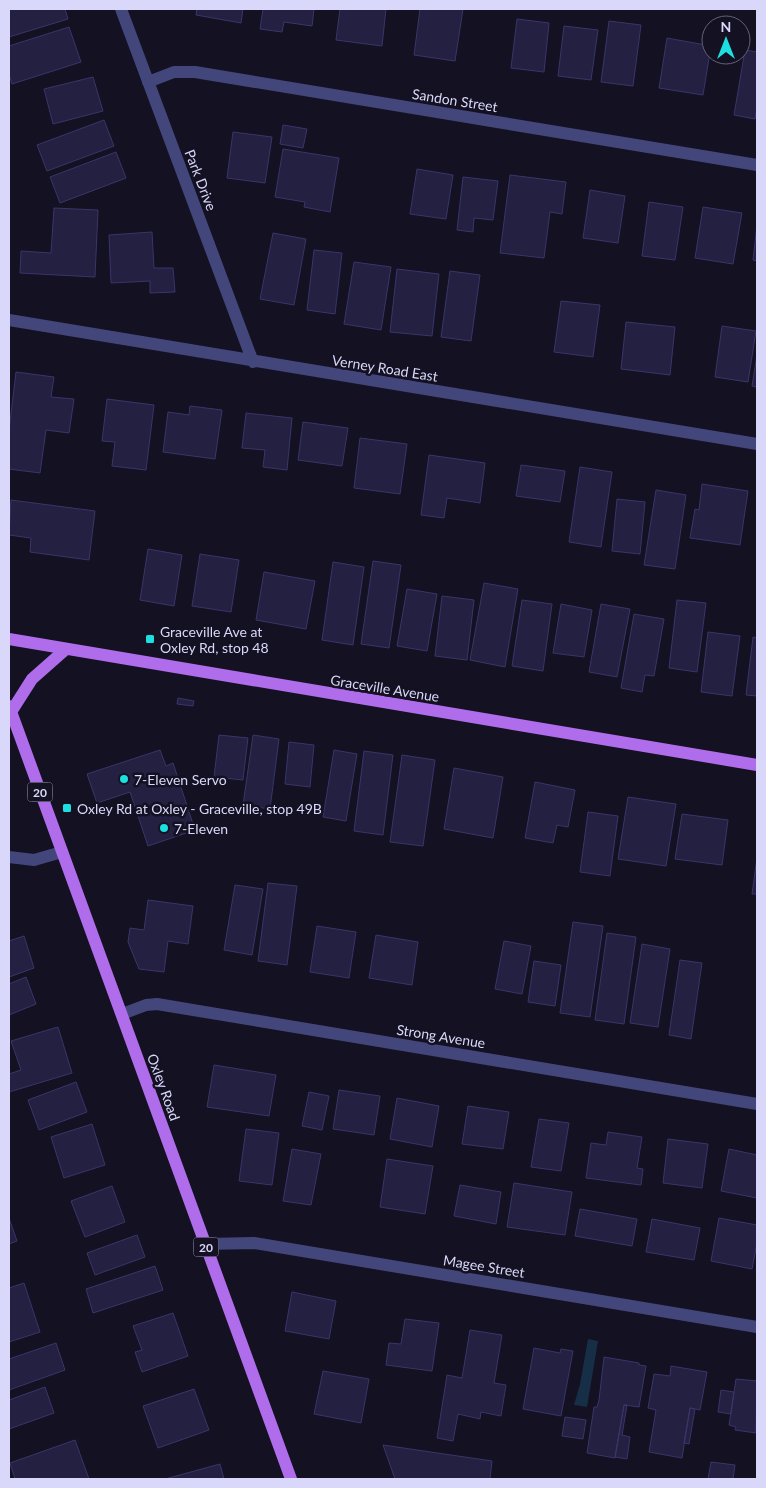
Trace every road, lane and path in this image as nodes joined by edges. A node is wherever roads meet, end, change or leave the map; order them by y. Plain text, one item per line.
1 (121, 9) edge
2 (148, 82) junction
3 (757, 165) edge
4 (9, 320) edge
5 (253, 362) junction
6 (757, 444) edge
7 (9, 639) edge
8 (66, 649) junction
9 (10, 709) edge
10 (757, 764) edge
11 (62, 852) junction
12 (9, 857) edge
13 (122, 1014) junction
14 (757, 1104) edge
15 (205, 1244) junction
16 (757, 1327) edge
17 (291, 1479) edge

1 - 2 street, Park Drive
2 - 3 street, Sandon Street
2 - 5 street, Park Drive
4 - 5 street, Verney Road East
5 - 6 street, Verney Road East
7 - 8 main road, Graceville Avenue
8 - 9 main road
8 - 10 main road, Graceville Avenue
9 - 11 main road, Oxley Road / 20
11 - 12 street
11 - 13 main road, Oxley Road / 20
13 - 14 street, Strong Avenue
13 - 15 main road, Oxley Road / 20
15 - 16 street, Magee Street
15 - 17 main road, Oxley Road / 20

